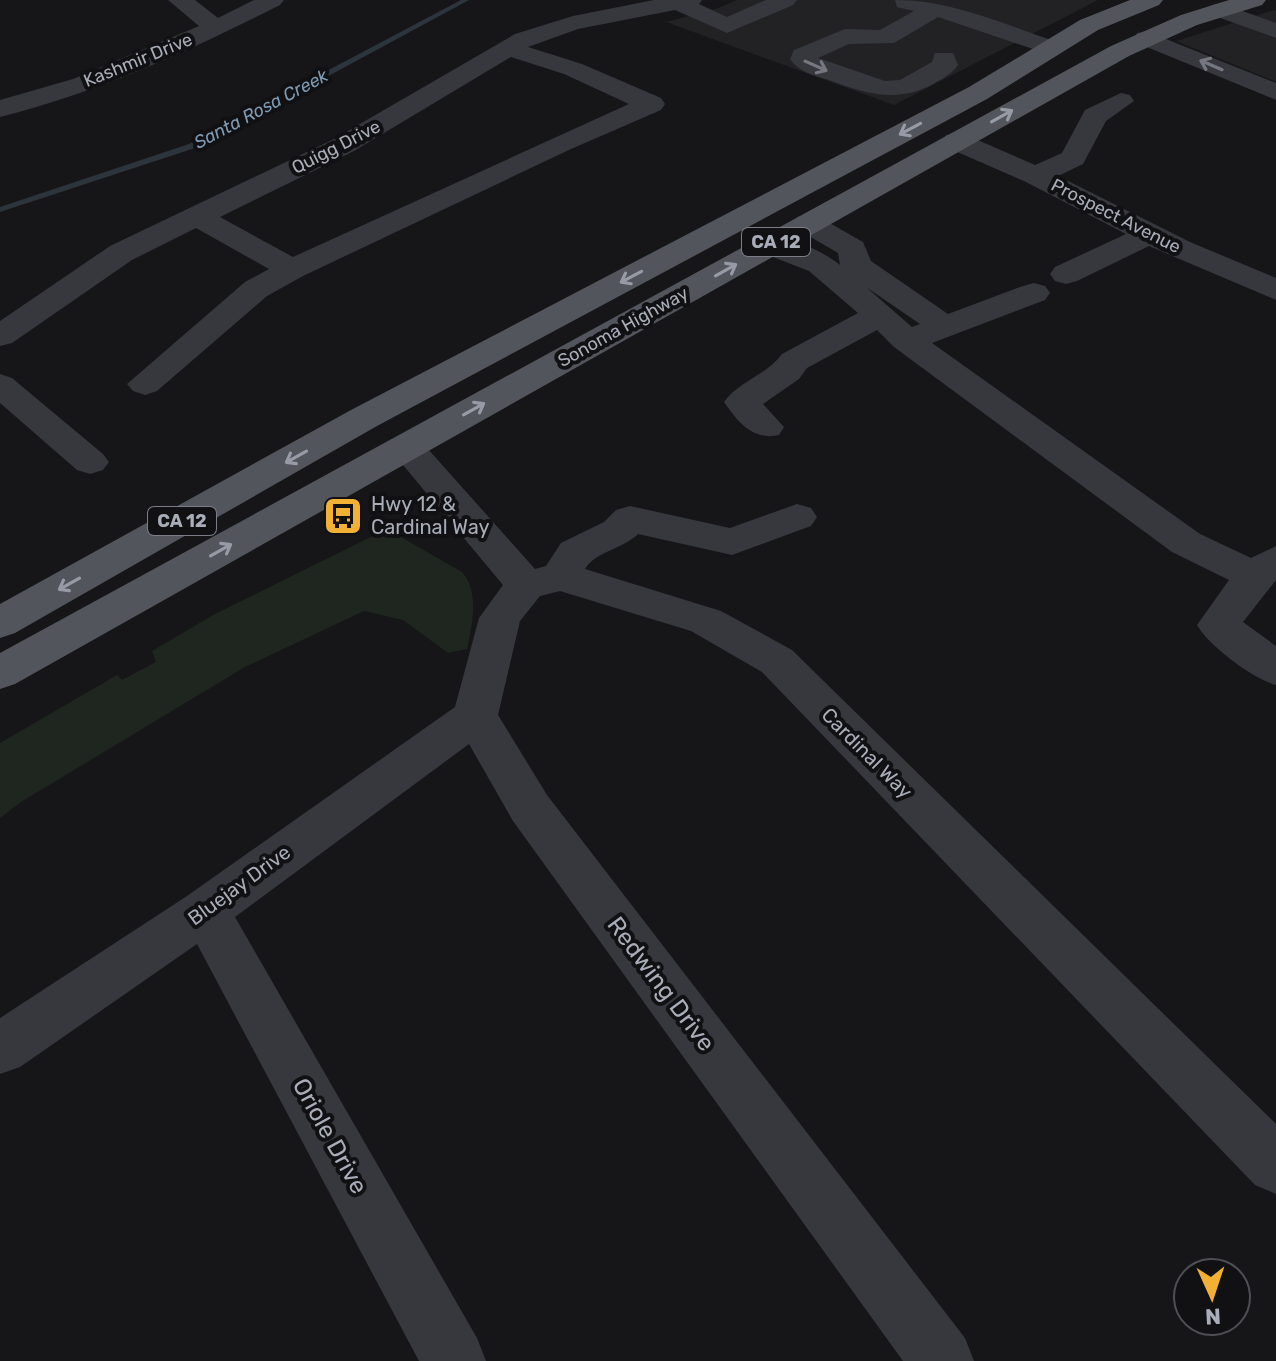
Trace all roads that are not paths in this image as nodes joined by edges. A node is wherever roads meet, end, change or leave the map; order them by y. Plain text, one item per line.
1 (180, 0) edge
2 (272, 0) edge
3 (785, 0) edge
4 (894, 0) edge
5 (1151, 0) edge
6 (1254, 0) edge
7 (672, 2) edge
8 (935, 9) junction
9 (1220, 10) junction
10 (216, 28) junction
11 (1276, 31) edge
12 (1146, 38) junction
13 (507, 48) junction
14 (1051, 48) junction
15 (944, 58) dead end
16 (1274, 75) edge
17 (1121, 101) dead end
18 (0, 109) edge
19 (956, 141) junction
20 (1036, 176) junction
21 (195, 215) junction
22 (808, 223) junction
23 (1150, 234) junction
24 (771, 245) junction
25 (292, 269) junction
26 (844, 270) junction
27 (1066, 274) dead end
28 (1276, 290) edge
29 (1034, 293) dead end
30 (893, 327) junction
31 (945, 327) junction
32 (0, 336) edge
33 (145, 384) dead end
34 (0, 385) edge
35 (364, 418) junction
36 (766, 427) dead end
37 (406, 447) junction
38 (90, 462) dead end
39 (797, 517) dead end
40 (1265, 568) edge
41 (543, 581) junction
42 (0, 623) edge
43 (1276, 669) edge
44 (0, 673) edge
45 (475, 716) junction
46 (205, 911) junction
47 (0, 1049) edge
48 (1276, 1165) edge
49 (454, 1361) edge
50 (942, 1361) edge

1 - 10 street
2 - 10 street, Kashmir Drive
3 - 7 street
4 - 8 street
5 - 14 main road, Sonoma Highway / CA 12
6 - 9 main road, Sonoma Highway / CA 12
7 - 13 street, Quigg Drive
8 - 14 street
8 -> 15 street
9 - 11 street
9 - 12 main road, Sonoma Highway / CA 12
10 - 18 street, Kashmir Drive
16 -> 12 street
19 -> 12 main road, Sonoma Highway / CA 12
13 - 21 street, Quigg Drive
13 - 25 street
14 -> 35 main road, Sonoma Highway / CA 12
17 - 20 street
19 - 20 street, Prospect Avenue
19 - 22 main road, Sonoma Highway / CA 12
20 - 23 street, Prospect Avenue
21 - 25 street
21 - 32 street, Quigg Drive
22 - 24 main road, Sonoma Highway / CA 12
22 - 26 street
23 - 27 street
23 - 28 street, Prospect Avenue
24 - 26 street
37 -> 24 main road, Sonoma Highway / CA 12
25 - 33 street
26 - 30 street
26 - 31 street
29 - 31 street
30 - 31 street
30 - 36 street
30 - 40 street
34 - 38 street
35 - 37 main road
35 -> 42 main road, Sonoma Highway / CA 12
37 - 41 street
44 -> 37 main road, Sonoma Highway / CA 12
39 - 41 street
40 - 43 street
41 - 45 street
41 - 48 street, Cardinal Way
45 - 46 street, Bluejay Drive
45 - 50 street, Redwing Drive
46 - 47 street, Bluejay Drive
46 - 49 street, Oriole Drive

